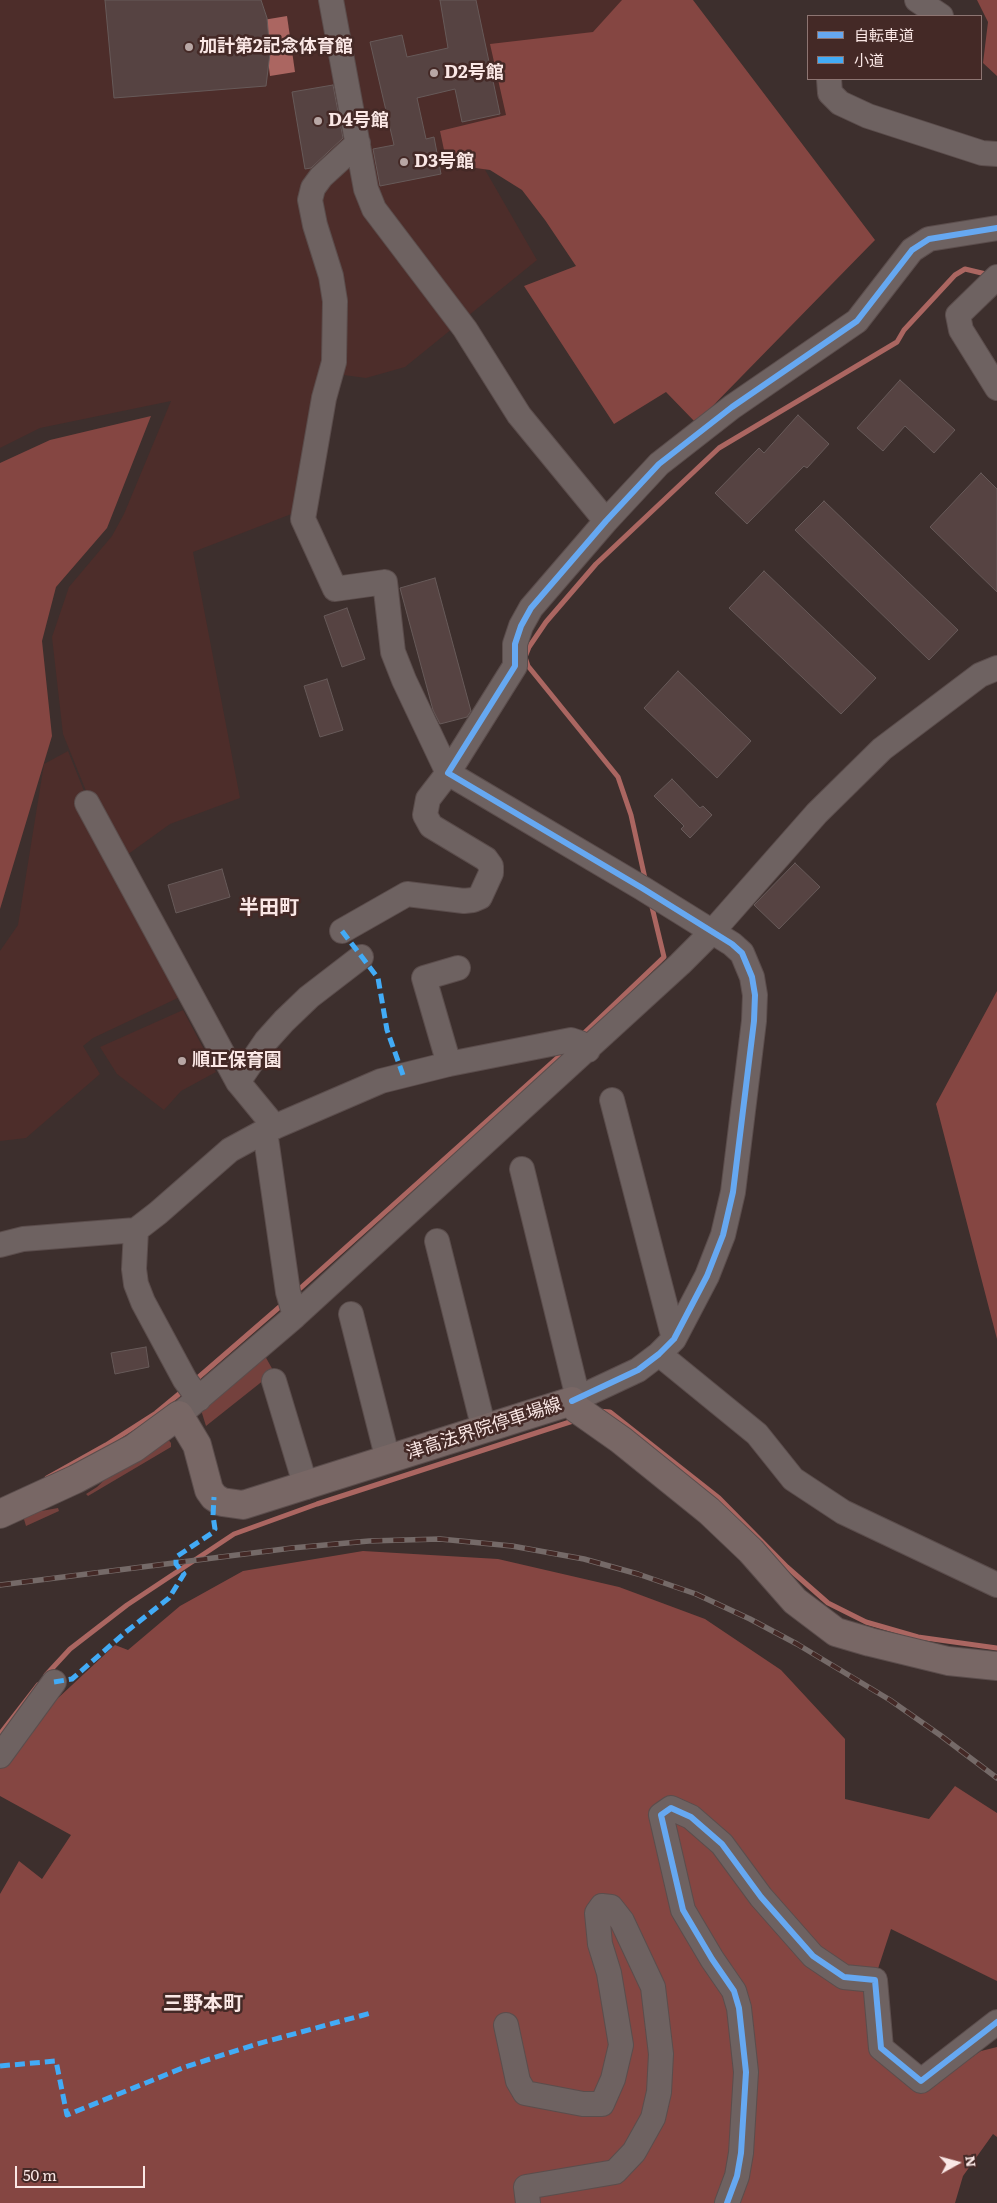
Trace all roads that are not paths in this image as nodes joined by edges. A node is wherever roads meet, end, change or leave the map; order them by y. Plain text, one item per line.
1 (331, 0) edge
2 (917, 0) edge
3 (940, 15) edge
4 (829, 80) edge
5 (358, 143) junction
6 (997, 154) edge
7 (997, 228) edge
8 (992, 280) edge
9 (997, 388) edge
10 (606, 521) junction
11 (997, 668) edge
12 (448, 773) junction
13 (87, 803) dead end
14 (342, 931) dead end
15 (712, 932) junction
16 (361, 957) dead end
17 (458, 968) dead end
18 (580, 1044) junction
19 (448, 1059) junction
20 (238, 1082) junction
21 (612, 1100) dead end
22 (269, 1124) junction
23 (522, 1169) dead end
24 (131, 1230) junction
25 (437, 1241) dead end
26 (0, 1245) edge
27 (291, 1304) junction
28 (351, 1314) dead end
29 (667, 1347) junction
30 (274, 1381) dead end
31 (189, 1396) junction
32 (581, 1408) junction
33 (484, 1429) junction
34 (388, 1460) junction
35 (306, 1487) junction
36 (0, 1514) edge
37 (997, 1585) edge
38 (997, 1666) edge
39 (54, 1682) dead end
40 (0, 1756) edge
41 (997, 2022) edge
42 (506, 2025) dead end
43 (528, 2203) edge
44 (728, 2203) edge

1 - 5 street
2 - 3 street
4 - 6 street
5 - 10 street
5 - 12 street
7 - 10 street
8 - 9 street
10 - 12 street
11 - 15 street
12 - 14 street
12 - 15 street
13 - 20 street
15 - 18 street
15 - 29 street
16 - 20 street
17 - 19 street
18 - 19 street
18 - 27 street
19 - 22 street
20 - 22 street
21 - 29 street
22 - 24 street
22 - 27 street
23 - 32 street
24 - 26 street
24 - 31 street
25 - 33 street
27 - 31 street
28 - 34 street
29 - 32 street
29 - 37 street
30 - 35 street
31 - 35 main road, 津高法界院停車場線
31 - 36 main road
32 - 33 main road, 津高法界院停車場線
32 - 38 main road
33 - 34 main road, 津高法界院停車場線
34 - 35 main road, 津高法界院停車場線
39 - 40 street
41 - 44 street
42 - 43 street

